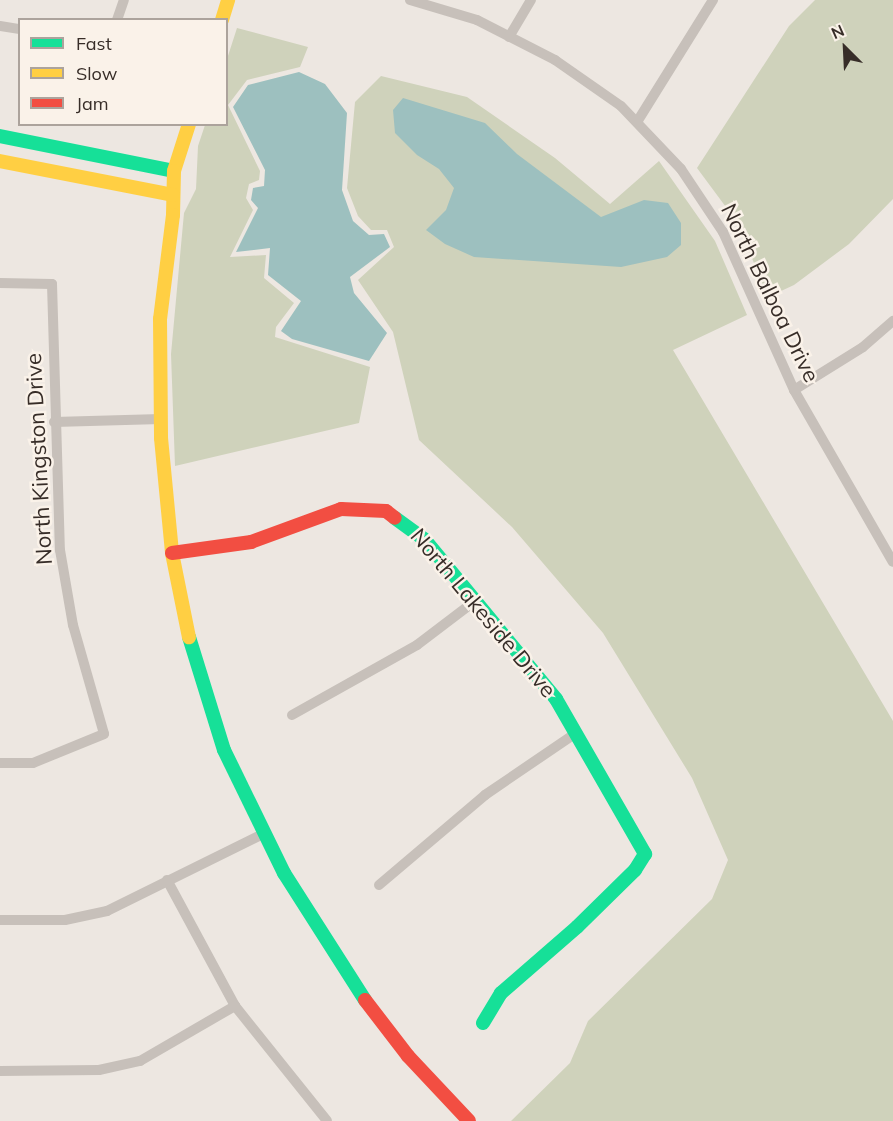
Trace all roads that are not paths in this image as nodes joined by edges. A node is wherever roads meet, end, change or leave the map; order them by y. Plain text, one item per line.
1 (124, 0) edge
2 (228, 0) edge
3 (410, 0) edge
4 (531, 0) edge
5 (713, 0) edge
6 (118, 18) edge
7 (223, 18) edge
8 (0, 26) edge
9 (18, 29) edge
10 (510, 37) junction
11 (637, 122) junction
12 (188, 126) edge
13 (0, 136) edge
14 (0, 161) edge
15 (174, 171) junction
16 (173, 195) junction
17 (0, 283) edge
18 (893, 321) edge
19 (794, 390) junction
20 (161, 419) junction
21 (54, 422) junction
22 (172, 553) junction
23 (893, 562) edge
24 (476, 600) junction
25 (292, 716) dead end
26 (576, 733) junction
27 (0, 763) edge
28 (262, 834) junction
29 (167, 880) junction
30 (379, 885) dead end
31 (0, 920) edge
32 (235, 1006) junction
33 (483, 1023) dead end
34 (0, 1071) edge
35 (326, 1121) edge
36 (469, 1121) edge

1 - 6 street
2 - 7 street
3 - 10 street, North Balboa Drive
4 - 10 street
5 - 11 street
8 - 9 street
10 - 11 street, North Balboa Drive
11 - 19 street, North Balboa Drive
12 - 15 street
13 - 15 street
14 - 16 street
15 - 16 street
16 - 20 street
17 - 21 street, North Kingston Drive
18 - 19 street
19 - 23 street, North Balboa Drive
20 - 21 street
20 - 22 street
21 - 27 street, North Kingston Drive
22 - 24 street, North Lakeside Drive
22 - 28 street
24 - 25 street
24 - 26 street, North Lakeside Drive
26 - 30 street
26 - 33 street, North Lakeside Drive
28 - 29 street
28 - 36 street
29 - 31 street
29 - 32 street
32 - 34 street
32 - 35 street

